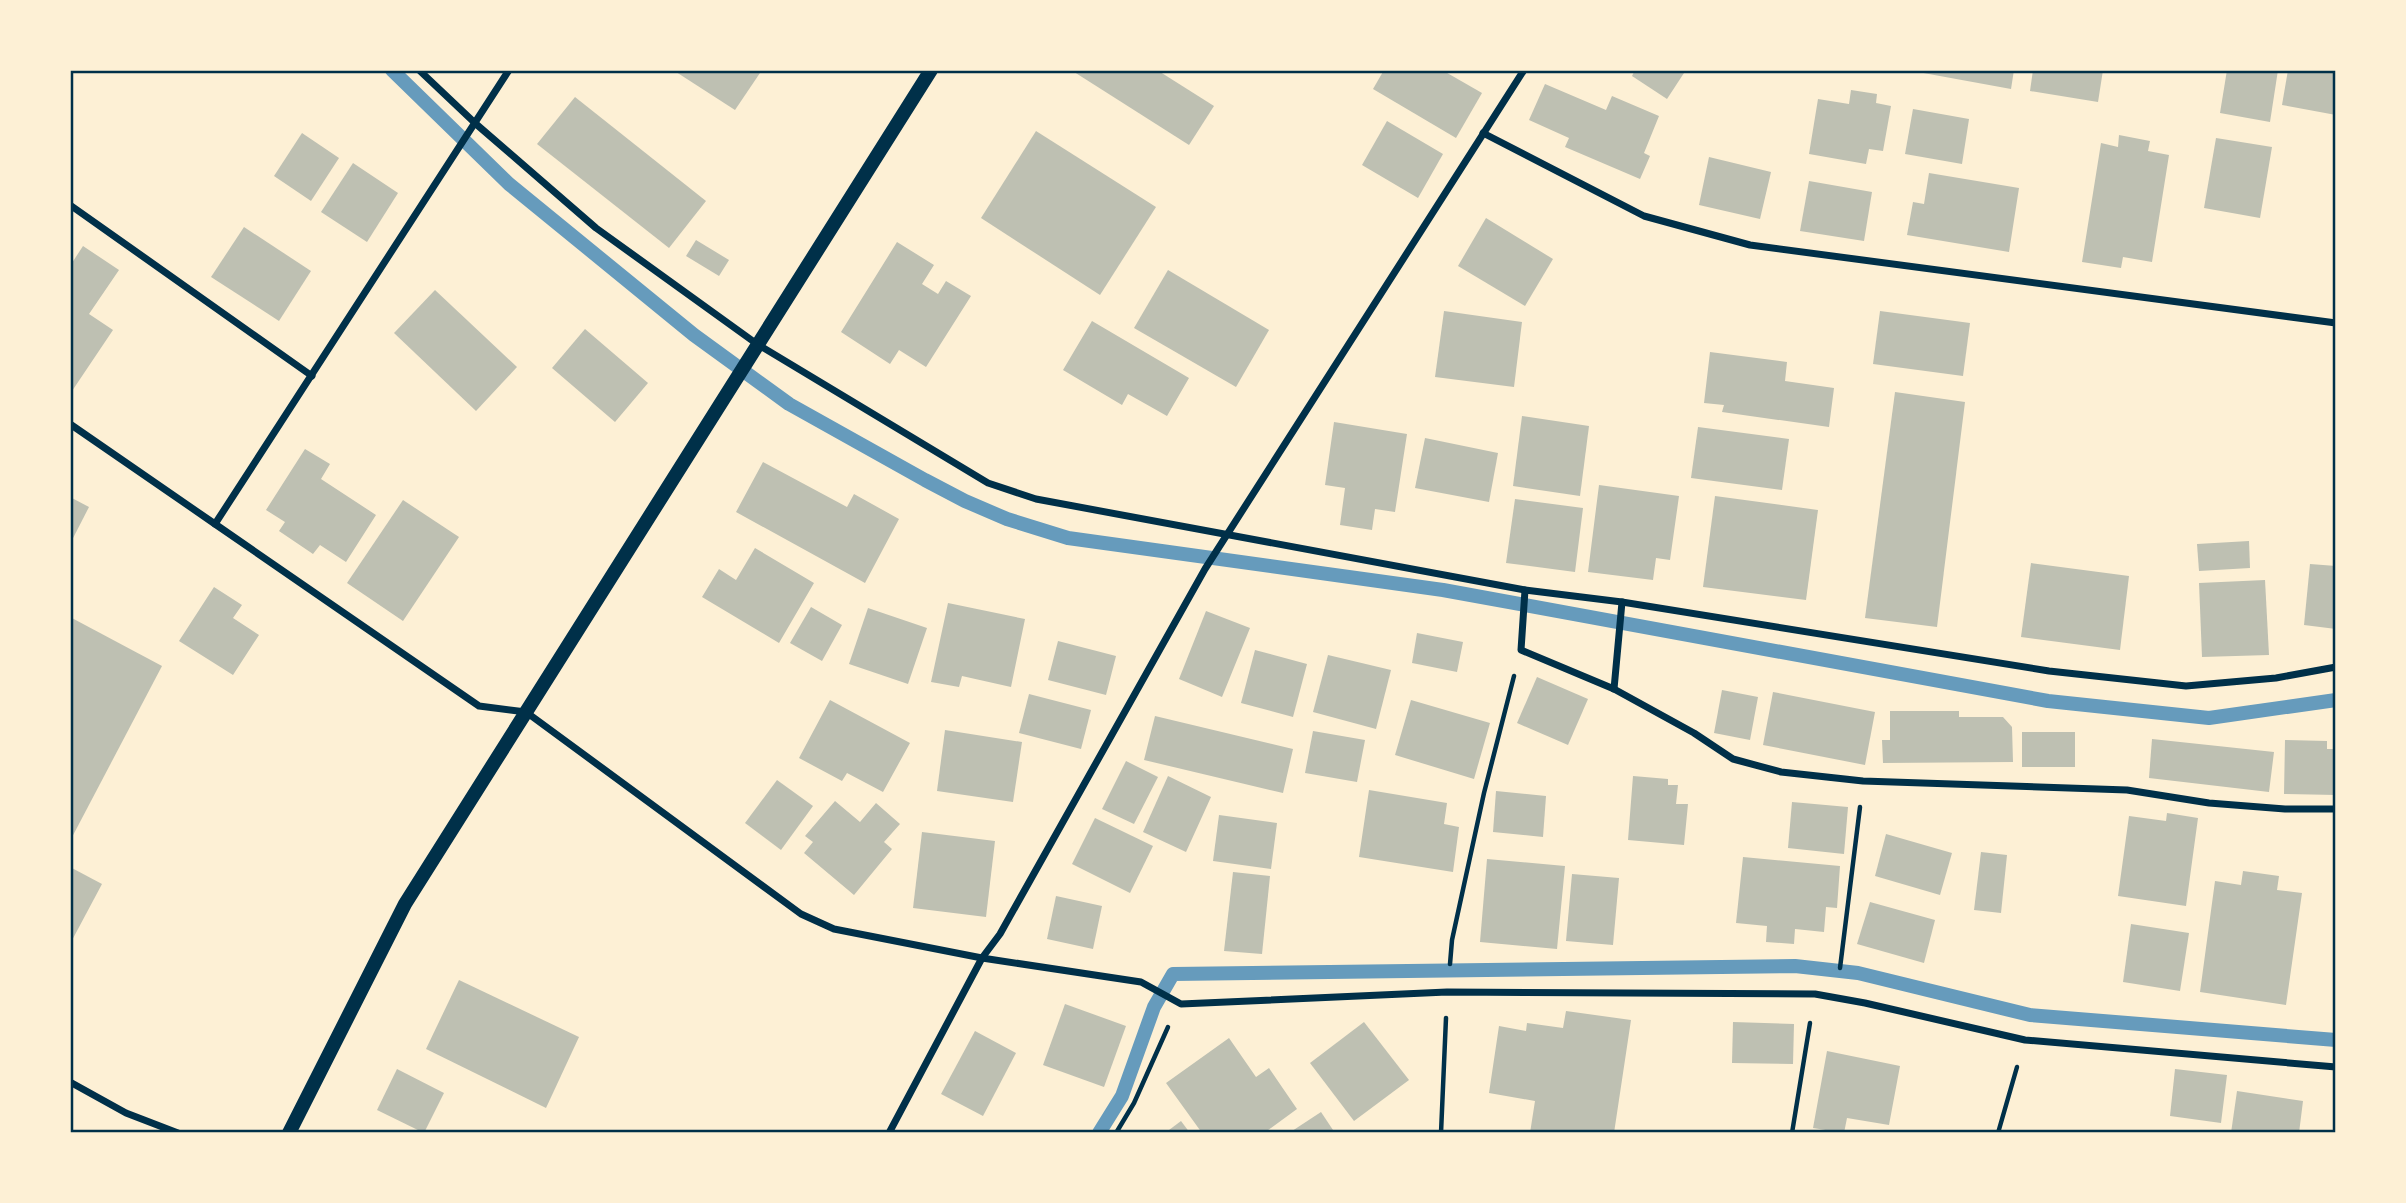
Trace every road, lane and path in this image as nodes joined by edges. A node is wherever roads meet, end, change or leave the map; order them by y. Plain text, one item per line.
1 (419, 70) edge
2 (509, 70) edge
3 (931, 70) edge
4 (1524, 70) edge
5 (476, 124) junction
6 (1483, 133) junction
7 (70, 205) edge
8 (2336, 323) edge
9 (757, 344) junction
10 (312, 376) junction
11 (70, 424) edge
12 (215, 524) junction
13 (1228, 534) junction
14 (1525, 590) junction
15 (1622, 602) junction
16 (1521, 650) junction
17 (2336, 667) edge
18 (1614, 689) junction
19 (526, 712) junction
20 (1863, 781) junction
21 (2336, 809) edge
22 (1452, 940) dead end
23 (982, 958) junction
24 (1842, 959) dead end
25 (1447, 992) junction
26 (1815, 995) junction
27 (1181, 1004) junction
28 (2025, 1040) junction
29 (2336, 1067) edge
30 (70, 1082) edge
31 (178, 1133) edge
32 (289, 1133) edge
33 (889, 1133) edge
34 (1116, 1133) edge
35 (1441, 1133) edge
36 (1793, 1133) edge
37 (1998, 1133) edge

1 - 5 street
2 - 5 street
3 - 9 main road
4 - 6 street
5 - 9 street
5 - 10 street
6 - 8 street
6 - 13 street
7 - 10 street
9 - 13 street
9 - 19 main road
10 - 12 street
11 - 12 street
12 - 19 street
13 - 14 street
13 - 23 street
14 - 15 street
14 - 16 street
15 - 17 street
15 - 18 street
16 - 18 street
16 - 22 path
18 - 20 street
19 - 23 street
19 - 32 main road
20 - 21 street
20 - 24 path
23 - 27 street
23 - 33 street
25 - 26 street
25 - 27 street
25 - 35 path
26 - 28 street
26 - 36 path
27 - 34 path
28 - 29 street
28 - 37 path
30 - 31 street

